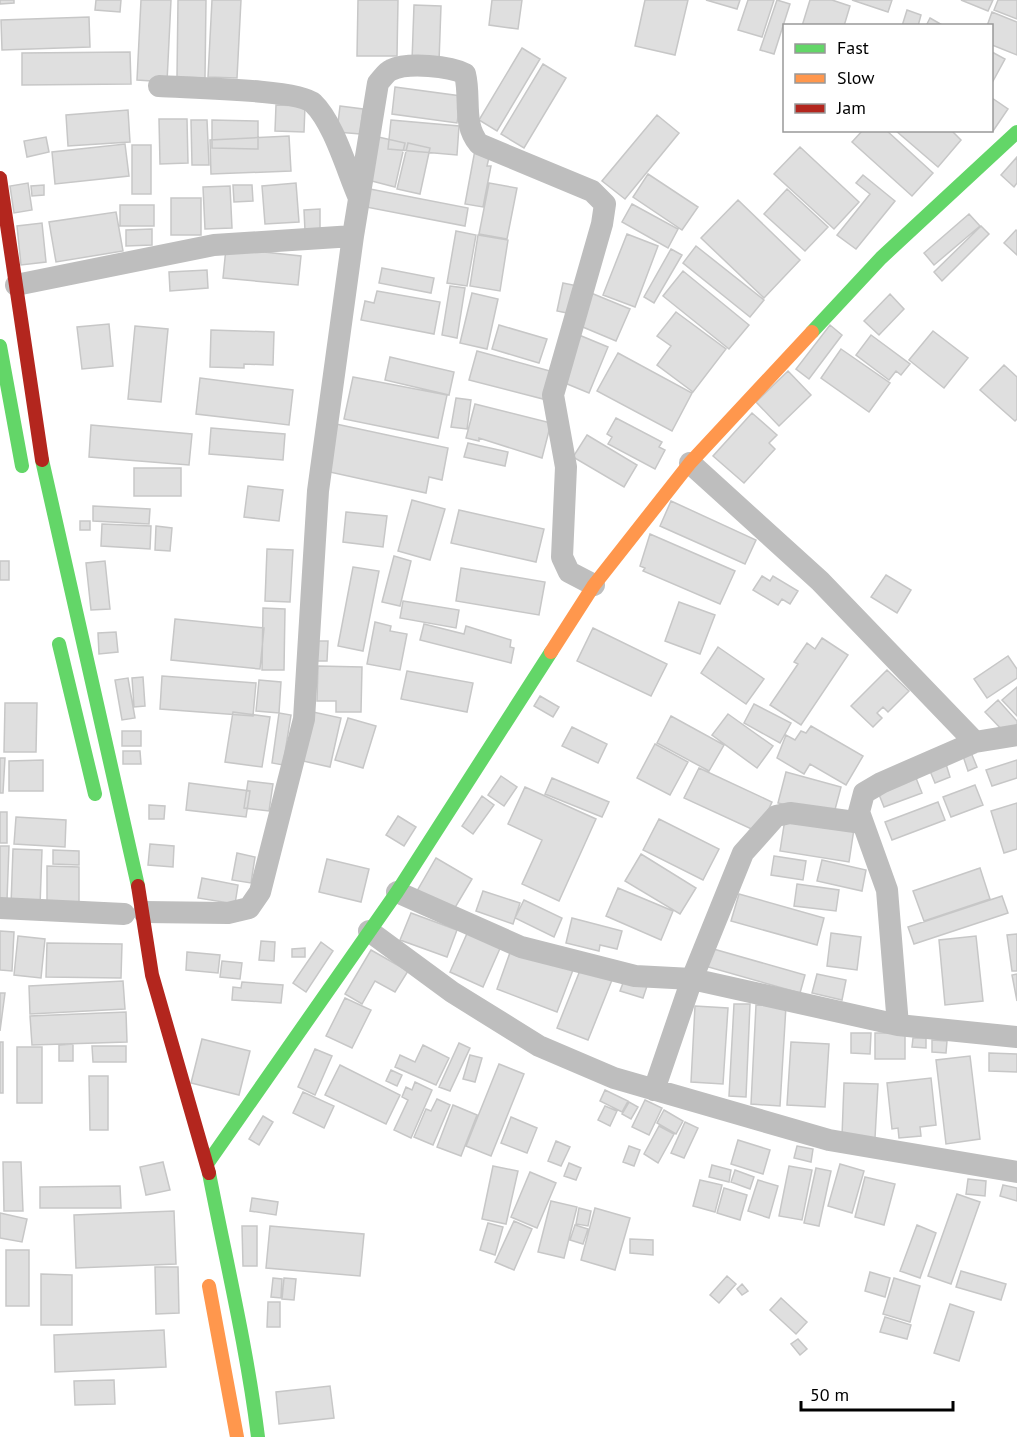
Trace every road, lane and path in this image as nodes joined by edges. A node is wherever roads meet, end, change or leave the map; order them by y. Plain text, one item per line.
1 (159, 86) dead end
2 (1017, 132) edge
3 (0, 178) edge
4 (359, 198) junction
5 (353, 236) junction
6 (15, 285) junction
7 (0, 346) edge
8 (690, 463) junction
9 (24, 474) dead end
10 (594, 585) junction
11 (55, 625) dead end
12 (1017, 735) edge
13 (975, 742) junction
14 (98, 810) dead end
15 (862, 823) junction
16 (397, 892) junction
17 (0, 908) edge
18 (129, 913) junction
19 (369, 931) junction
20 (135, 960) dead end
21 (692, 979) junction
22 (146, 1006) dead end
23 (898, 1025) junction
24 (1017, 1037) edge
25 (654, 1090) junction
26 (207, 1164) junction
27 (1017, 1172) edge
28 (206, 1272) dead end
29 (237, 1437) edge
30 (258, 1437) edge

1 - 4 street
2 - 8 main road
3 - 6 main road
4 - 5 street
4 - 10 street
5 - 6 street
5 - 18 street
6 - 18 main road
7 - 9 main road
8 - 10 main road
8 - 13 street
10 - 16 main road
11 - 14 main road
12 - 13 street
13 - 15 street
15 - 21 street
15 - 23 street
16 - 19 main road
16 - 21 street
17 - 18 street
18 - 26 main road
19 - 25 street
19 - 26 main road
20 - 22 main road
21 - 23 street
21 - 25 street
23 - 24 street
25 - 27 street
26 - 30 main road
28 - 29 main road

